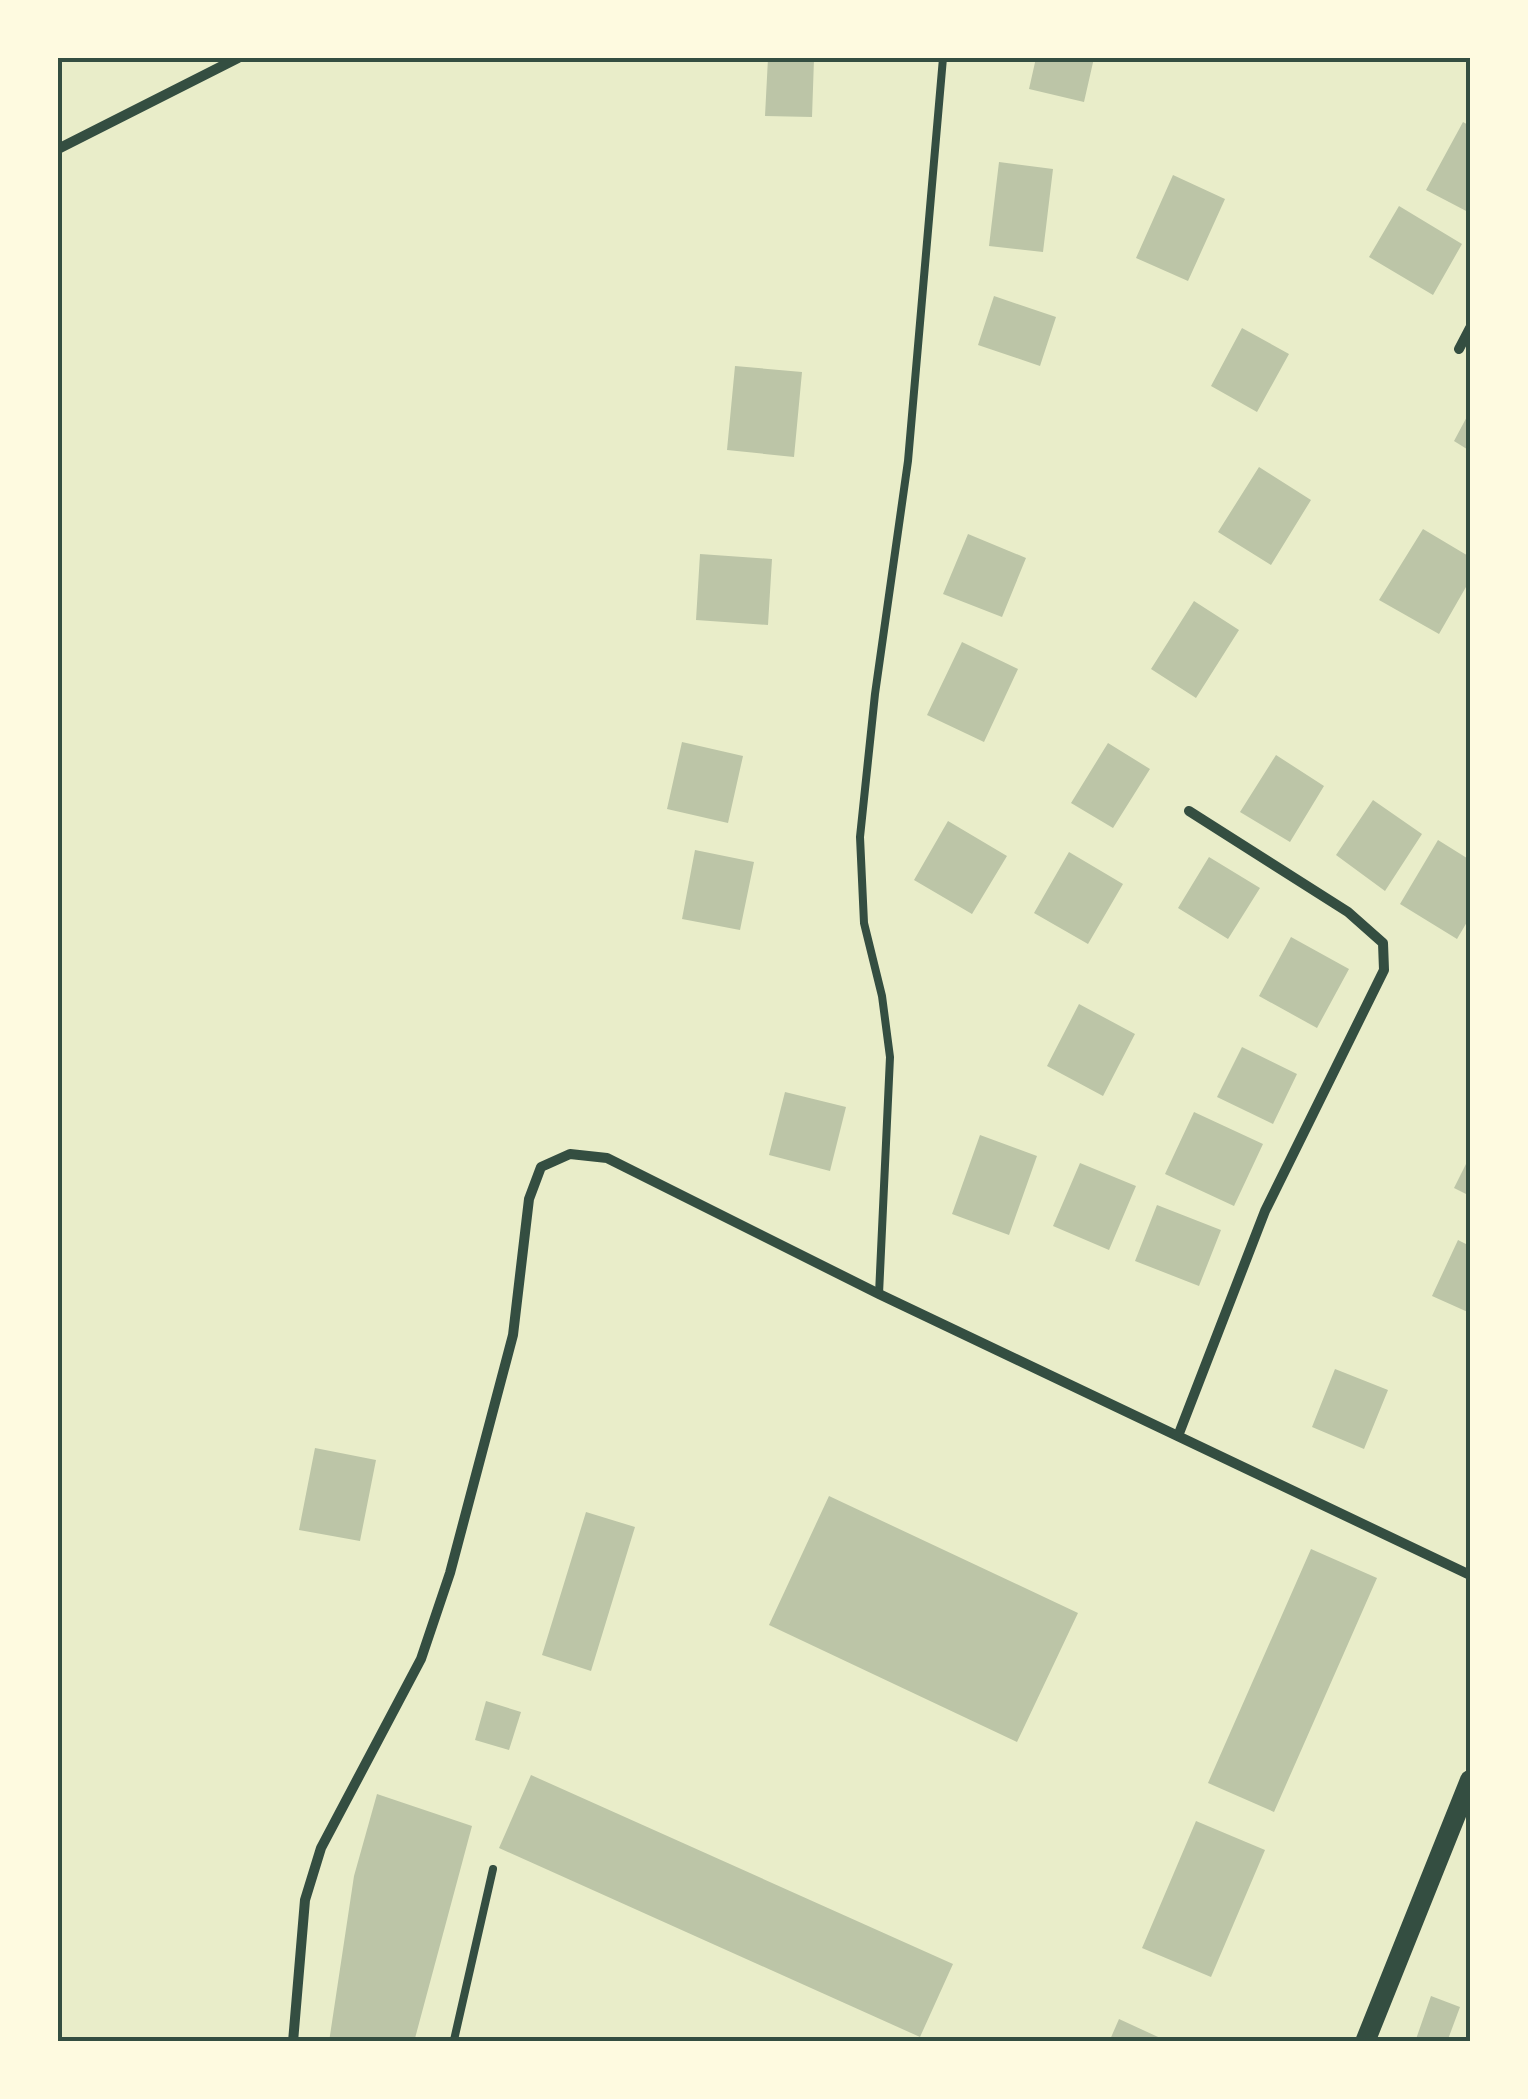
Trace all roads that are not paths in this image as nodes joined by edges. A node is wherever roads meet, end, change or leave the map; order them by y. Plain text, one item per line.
1 (238, 58) edge
2 (942, 58) edge
3 (58, 148) edge
4 (1470, 328) edge
5 (1459, 349) dead end
6 (1189, 811) dead end
7 (878, 1294) junction
8 (1178, 1436) junction
9 (1470, 1575) edge
10 (1470, 1780) edge
11 (493, 1869) dead end
12 (294, 2042) edge
13 (459, 2042) edge
14 (1365, 2042) edge

1 - 3 street
2 - 7 lane
4 - 5 street
6 - 8 street
7 - 8 street
7 - 12 street
8 - 9 street
10 - 14 main road
11 - 13 lane

